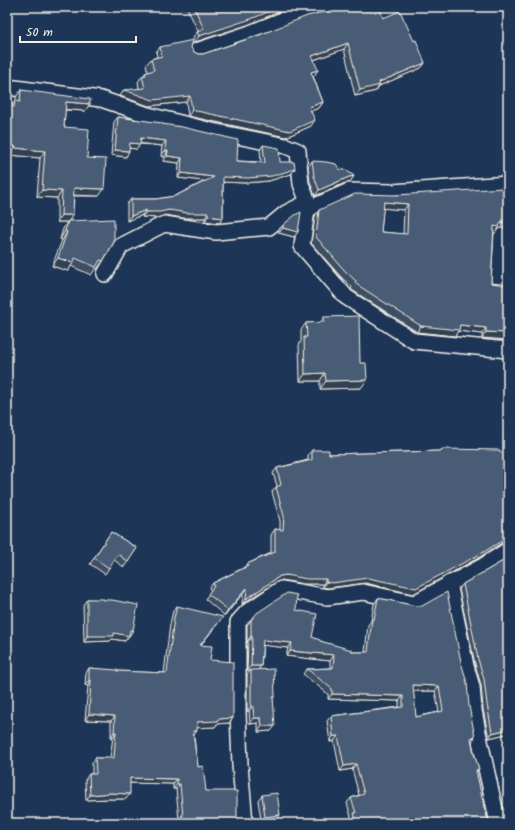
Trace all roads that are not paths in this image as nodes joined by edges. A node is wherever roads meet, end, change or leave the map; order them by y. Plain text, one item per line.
1 (325, 7) edge
2 (196, 52) edge
3 (7, 87) edge
4 (508, 184) edge
5 (308, 205) junction
6 (105, 274) dead end
7 (508, 350) edge
8 (508, 550) edge
9 (449, 583) junction
10 (245, 823) edge
11 (498, 823) edge

1 - 2 street
3 - 5 street
4 - 5 street
5 - 6 street
5 - 7 street
8 - 9 street
9 - 10 street
9 - 11 street

